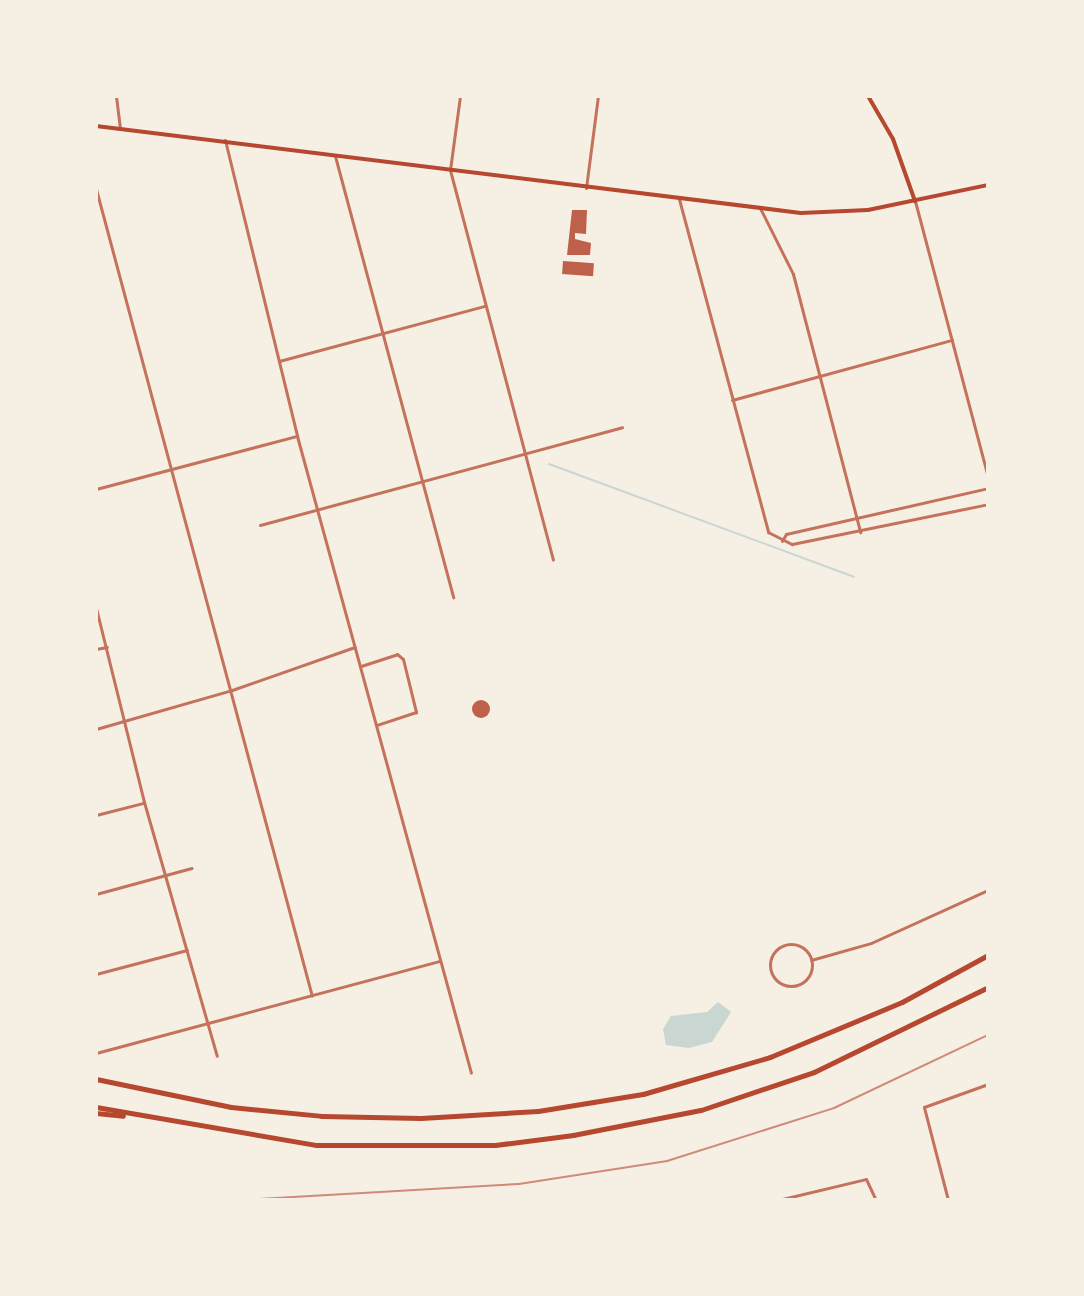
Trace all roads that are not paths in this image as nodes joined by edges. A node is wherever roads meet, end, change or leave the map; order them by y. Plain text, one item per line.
1 (116, 96) edge
2 (460, 96) edge
3 (598, 96) edge
4 (868, 96) edge
5 (96, 126) edge
6 (120, 128) junction
7 (225, 140) junction
8 (335, 155) junction
9 (450, 170) junction
10 (988, 185) edge
11 (586, 188) junction
12 (96, 189) edge
13 (679, 199) junction
14 (915, 201) junction
15 (760, 208) junction
16 (485, 306) junction
17 (382, 333) junction
18 (952, 340) junction
19 (279, 361) junction
20 (819, 377) junction
21 (732, 400) junction
22 (622, 427) dead end
23 (297, 436) junction
24 (524, 456) junction
25 (170, 470) junction
26 (988, 477) edge
27 (422, 483) junction
28 (988, 488) edge
29 (96, 489) edge
30 (988, 504) edge
31 (320, 509) junction
32 (857, 519) junction
33 (260, 525) dead end
34 (860, 532) junction
35 (782, 541) junction
36 (553, 560) dead end
37 (453, 597) dead end
38 (96, 608) edge
39 (107, 647) junction
40 (355, 647) junction
41 (96, 649) edge
42 (361, 666) junction
43 (232, 690) junction
44 (125, 721) junction
45 (377, 725) junction
46 (96, 729) edge
47 (144, 802) junction
48 (96, 815) edge
49 (192, 868) dead end
50 (167, 876) junction
51 (988, 890) edge
52 (96, 894) edge
53 (187, 950) junction
54 (988, 955) edge
55 (811, 960) junction
56 (441, 961) junction
57 (96, 974) edge
58 (988, 987) edge
59 (312, 996) junction
60 (206, 1025) junction
61 (96, 1053) edge
62 (217, 1056) dead end
63 (471, 1073) dead end
64 (96, 1079) edge
65 (988, 1084) edge
66 (96, 1110) edge
67 (778, 1200) edge
68 (876, 1200) edge
69 (948, 1200) edge

1 - 6 street
2 - 9 street
3 - 11 street
4 - 14 main road
5 - 6 main road
6 - 7 main road
7 - 8 main road
7 - 19 street
8 - 9 main road
8 - 17 street
9 - 11 main road
9 - 16 street
10 - 14 main road
11 - 13 main road
12 - 25 street
13 - 15 main road
13 - 21 street
14 - 15 main road
14 - 18 street
15 - 20 street
16 - 17 street
16 - 24 street
17 - 19 street
17 - 27 street
18 - 20 street
18 - 26 street
19 - 23 street
20 - 21 street
20 - 32 street
21 - 35 street
22 - 24 street
23 - 25 street
23 - 31 street
24 - 27 street
24 - 36 street
25 - 29 street
25 - 43 street
27 - 31 street
27 - 37 street
28 - 32 street
30 - 34 street
31 - 33 street
31 - 40 street
32 - 34 street
32 - 35 street
34 - 35 street
38 - 39 street
39 - 41 street
39 - 44 street
40 - 42 street
40 - 43 street
42 - 45 street
42 - 45 street
43 - 44 street
43 - 59 street
44 - 46 street
44 - 47 street
45 - 56 street
47 - 48 street
47 - 50 street
49 - 50 street
50 - 52 street
50 - 53 street
51 - 55 street
53 - 57 street
53 - 60 street
54 - 64 highway
55 - 55 street
56 - 59 street
56 - 63 street
58 - 66 highway
59 - 60 street
60 - 61 street
60 - 62 street
65 - 69 street
67 - 68 street

